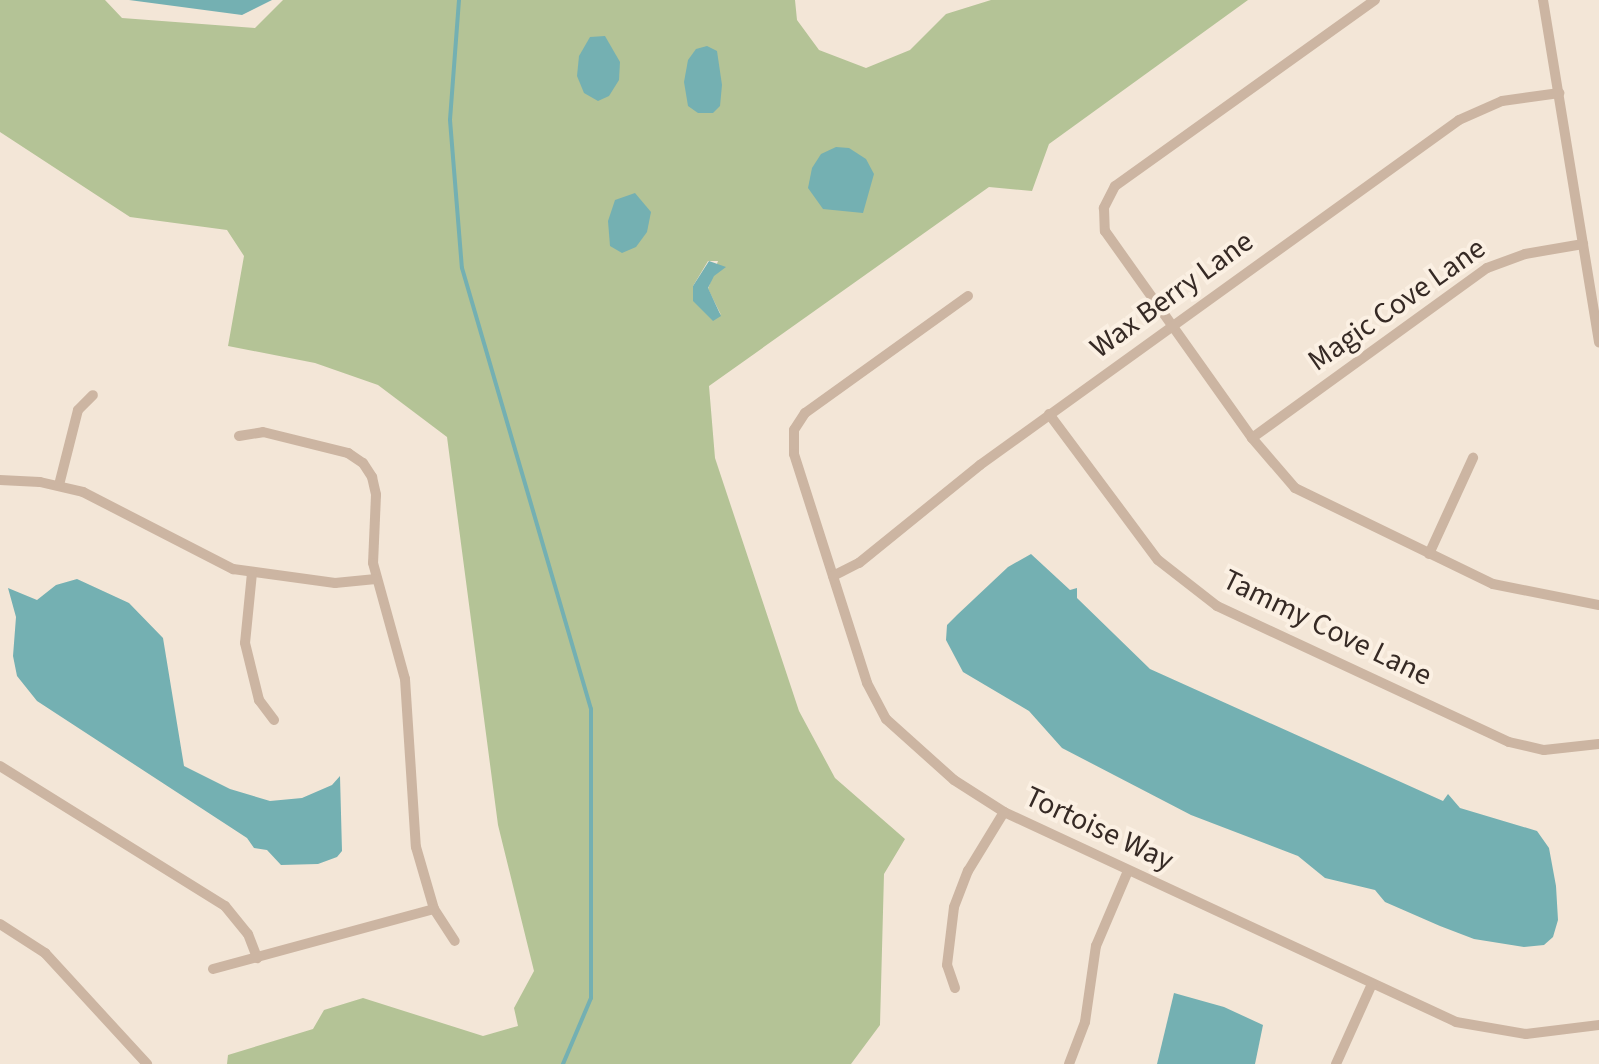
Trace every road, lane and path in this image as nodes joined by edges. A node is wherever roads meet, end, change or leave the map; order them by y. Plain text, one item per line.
1 (1375, 0) edge
2 (1543, 0) edge
3 (1559, 93) junction
4 (1583, 244) junction
5 (968, 296) dead end
6 (1172, 326) junction
7 (1599, 342) edge
8 (92, 395) dead end
9 (1049, 414) junction
10 (239, 436) dead end
11 (1252, 438) junction
12 (1473, 458) dead end
13 (0, 480) edge
14 (59, 485) junction
15 (1429, 554) junction
16 (252, 573) junction
17 (834, 576) junction
18 (376, 579) junction
19 (1599, 605) edge
20 (274, 720) dead end
21 (1599, 744) edge
22 (0, 766) edge
23 (1004, 812) junction
24 (1128, 871) junction
25 (434, 909) junction
26 (0, 924) edge
27 (455, 941) dead end
28 (257, 958) junction
29 (213, 969) dead end
30 (1372, 984) junction
31 (954, 988) dead end
32 (1599, 1025) edge
33 (147, 1064) edge
34 (1069, 1064) edge
35 (1336, 1064) edge

1 - 6 street
2 - 3 street
3 - 4 street
3 - 6 street, Wax Berry Lane
4 - 7 street
4 - 11 street, Magic Cove Lane
5 - 17 street, Tortoise Way
6 - 9 street, Wax Berry Lane
6 - 11 street
8 - 14 street
9 - 17 street, Wax Berry Lane
9 - 21 street, Tammy Cove Lane
10 - 18 street
11 - 15 street
12 - 15 street
13 - 14 street
14 - 16 street
15 - 19 street
16 - 18 street
16 - 20 street
17 - 23 street, Tortoise Way
18 - 25 street
22 - 28 street
23 - 24 street, Tortoise Way
23 - 31 street
24 - 30 street, Tortoise Way
24 - 34 street
25 - 27 street
25 - 28 street
26 - 33 street
28 - 29 street
30 - 32 street, Tortoise Way
30 - 35 street

